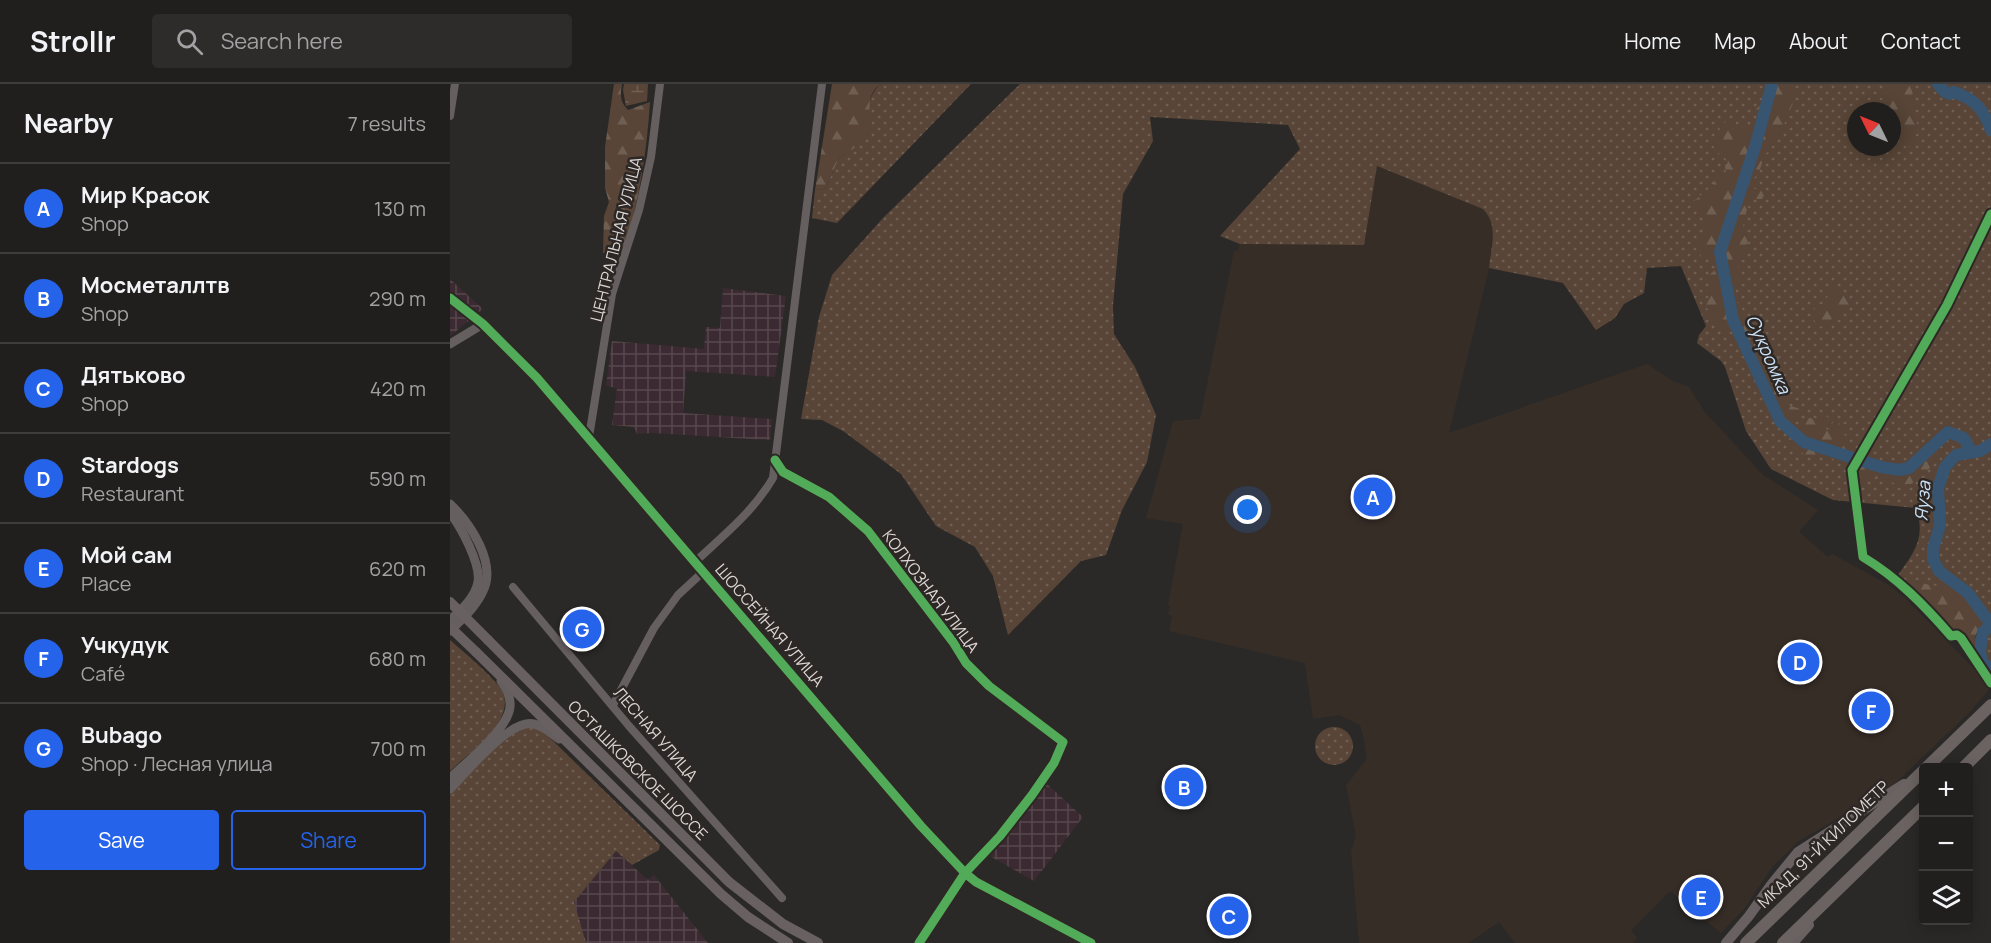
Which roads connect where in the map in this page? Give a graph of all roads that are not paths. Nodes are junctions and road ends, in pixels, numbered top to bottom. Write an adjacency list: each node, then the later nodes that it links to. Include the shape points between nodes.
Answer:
1 (455, 84): 4 (street)
2 (660, 84): 8 (street, ЦЕНТРАЛЬНАЯ УЛИЦА, via 651,157 639,210 612,294)
3 (822, 84): 9 (street)
4 (450, 116)
5 (450, 298): 6 (street, ШОССЕЙНАЯ УЛИЦА)
6 (483, 324): 7 (street); 8 (street, ШОССЕЙНАЯ УЛИЦА)
7 (450, 345)
8 (589, 437): 14 (street, ШОССЕЙНАЯ УЛИЦА)
9 (775, 460): 10 (street, КОЛХОЗНАЯ УЛИЦА); 11 (street)
10 (783, 472): 11 (street); 32 (street, КОЛХОЗНАЯ УЛИЦА, via 829,497 868,531 966,663 989,686 1063,742 1032,795)
11 (773, 478): 14 (street, via 749,512)
12 (450, 504): 19 (street, via 480,547 487,580 480,598)
13 (450, 514): 18 (street, via 476,565 478,582 469,601)
14 (696, 562): 15 (street, ШОССЕЙНАЯ УЛИЦА)
15 (704, 571): 21 (street, via 678,595 654,627); 32 (street, ШОССЕЙНАЯ УЛИЦА)
16 (513, 587): 21 (street, ЛЕСНАЯ УЛИЦА)
17 (450, 602): 36 (main road, ОСТАШКОВСКОЕ ШОССЕ, bridge, via 729,882 783,924)
18 (450, 620)
19 (450, 629): 20 (main road, ОСТАШКОВСКОЕ ШОССЕ, bridge)
20 (476, 652): 24 (main road, ОСТАШКОВСКОЕ ШОССЕ); 29 (street, via 503,684 510,708 495,733)
21 (614, 705): 34 (street, ЛЕСНАЯ УЛИЦА)
22 (1991, 705): 25 (highway, МКАД, 91-Й КИЛОМЕТР)
23 (1991, 740): 26 (highway)
24 (580, 755): 30 (street, via 535,724 518,725); 35 (main road, ОСТАШКОВСКОЕ ШОССЕ, via 722,894)
25 (1930, 763)
26 (1968, 763)
27 (1919, 773): 39 (main road, via 1798,852)
28 (1919, 774): 40 (highway, МКАД, 91-Й КИЛОМЕТР)
29 (450, 778)
30 (450, 789)
31 (1919, 810): 33 (highway)
32 (965, 873): 37 (street); 38 (street, ШОССЕЙНАЯ УЛИЦА)
33 (1850, 877): 41 (highway); 42 (main road)
34 (782, 898)
35 (788, 943)
36 (818, 943)
37 (919, 943)
38 (1090, 943)
39 (1726, 943)
40 (1746, 943)
41 (1783, 943)
42 (1793, 943)

